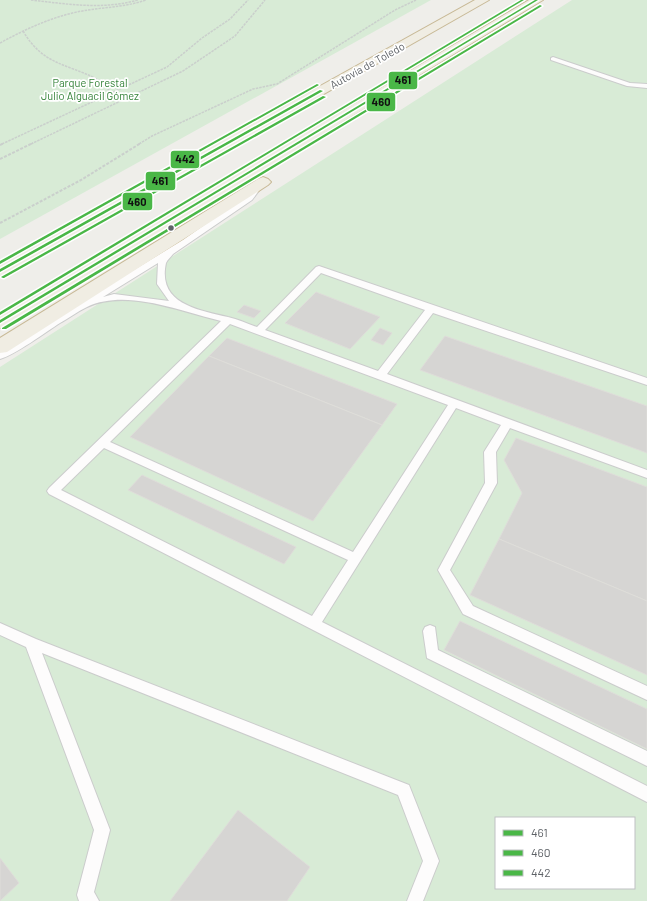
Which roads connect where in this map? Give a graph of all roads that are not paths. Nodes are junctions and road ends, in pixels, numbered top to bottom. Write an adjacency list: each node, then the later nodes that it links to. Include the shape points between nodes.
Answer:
1 (483, 0): 8 (highway, Autovía de Toledo)
2 (536, 0): 5 (highway)
3 (554, 59): 4 (lane, via 629,85)
4 (647, 86)
5 (346, 116): 6 (highway, via 312,152); 13 (highway)
6 (260, 184): 7 (lane, via 249,198); 15 (highway)
7 (173, 249): 9 (lane); 10 (lane, via 162,261 161,284)
8 (0, 271)
9 (82, 305): 10 (lane, via 114,297); 16 (lane)
10 (177, 305): 12 (lane, via 193,312)
11 (430, 309): 14 (lane, via 319,269); 17 (lane); 18 (lane)
12 (228, 320): 14 (lane); 21 (lane)
13 (0, 322)
14 (258, 332): 17 (lane)
15 (0, 347)
16 (0, 356)
17 (380, 376): 19 (lane)
18 (647, 382)
19 (454, 403): 20 (lane); 23 (lane)
20 (508, 422): 22 (lane); 28 (lane, via 490,452 491,483 444,570 468,610)
21 (102, 443): 23 (lane); 24 (lane, via 53,491)
22 (647, 474)
23 (356, 558): 24 (lane)
24 (314, 624): 30 (lane)
25 (0, 629): 27 (lane)
26 (430, 631): 29 (lane, via 432,654)
27 (31, 643): 31 (lane, via 102,830 85,895); 32 (lane, via 404,790 431,860)
28 (647, 693)
29 (647, 759)
30 (647, 794)
31 (91, 901)
32 (415, 901)

